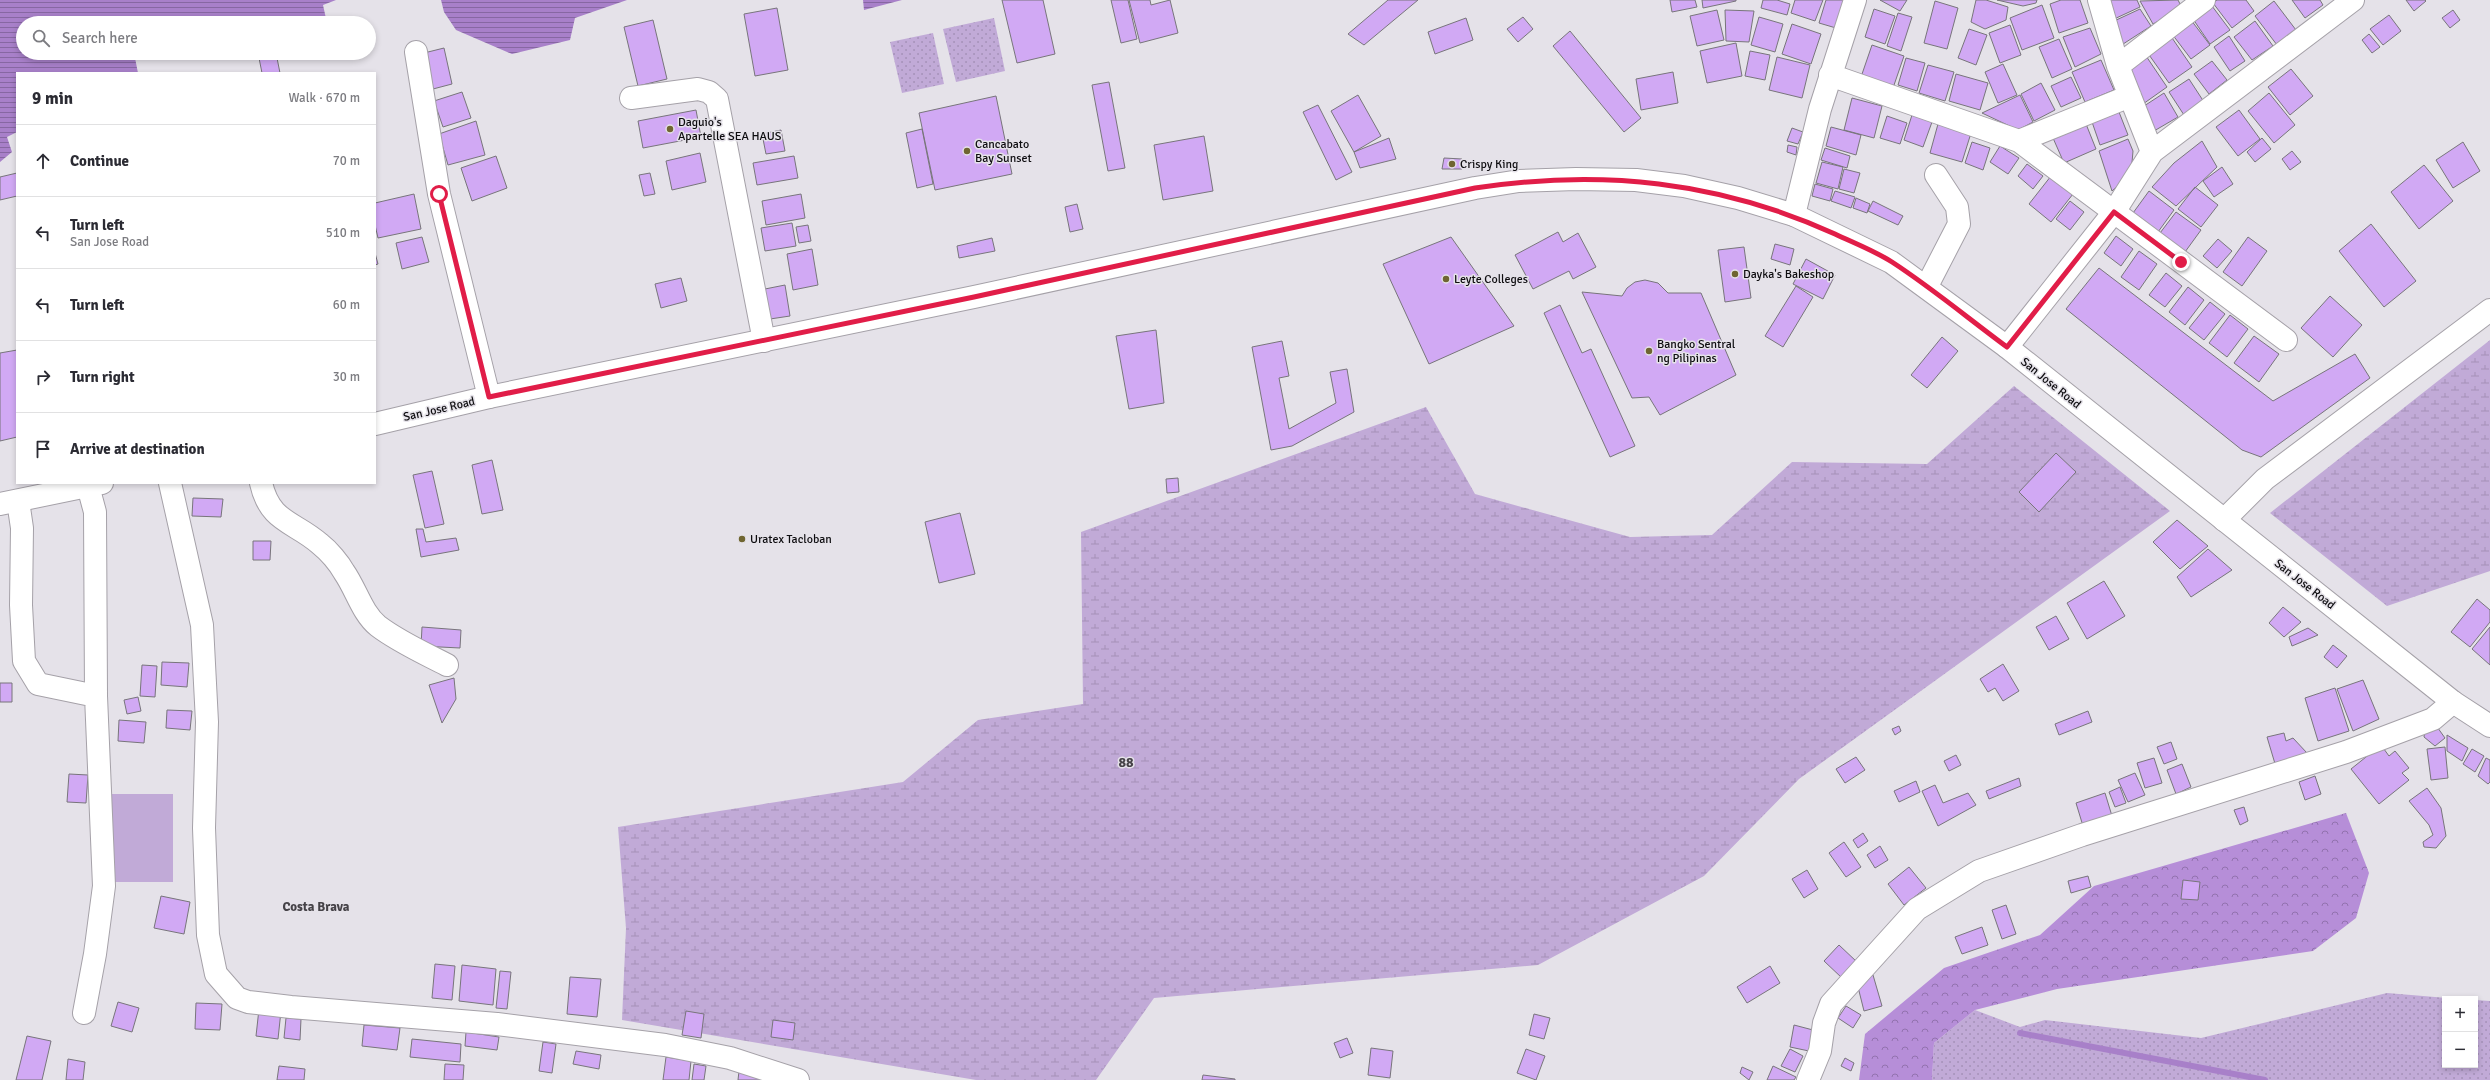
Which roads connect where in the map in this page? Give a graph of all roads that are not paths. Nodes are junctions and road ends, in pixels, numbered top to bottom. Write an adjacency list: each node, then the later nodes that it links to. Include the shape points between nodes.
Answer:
1 (1855, 0): 7 (street)
2 (2099, 0): 6 (street)
3 (2204, 0): 6 (street)
4 (2353, 0): 11 (street)
5 (416, 52): 20 (street, via 441,202)
6 (2118, 66): 8 (street)
7 (1830, 75): 10 (street); 14 (street)
8 (2130, 96): 10 (street); 11 (street)
9 (630, 98): 18 (street, via 698,89 709,92 717,99)
10 (2019, 141): 13 (street)
11 (2152, 152): 13 (street)
12 (1936, 175): 15 (street, via 1957,207 1959,224)
13 (2114, 212): 17 (street); 19 (street)
14 (1794, 216): 15 (street, San Jose Road, via 1891,262); 18 (street, San Jose Road, via 1738,198 1684,186 1636,180 1519,181 1475,188)
15 (1927, 286): 19 (street, San Jose Road)
16 (2490, 310): 26 (street, via 2265,479)
17 (2286, 340)
18 (764, 341): 20 (street, San Jose Road)
19 (2007, 347): 26 (street, San Jose Road)
20 (489, 397): 21 (street, San Jose Road)
21 (376, 424)
22 (170, 484): 32 (street, via 202,626 207,722 204,828 208,935 216,974 237,998 248,1002 291,1007 497,1024 666,1045 730,1058)
23 (261, 484): 27 (street, via 271,508 282,521 320,544 344,571 364,609 377,625)
24 (95, 485): 25 (street); 28 (street)
25 (9, 503): 28 (street, via 22,528 20,605 24,662 38,684)
26 (2224, 520): 29 (street, San Jose Road)
27 (448, 665)
28 (96, 696): 31 (street, via 104,886 96,954)
29 (2453, 702): 30 (street, San Jose Road); 33 (street, via 2433,719 2346,752 2082,835 1979,871 1942,892 1917,909 1831,1004 1824,1023 1820,1051)
30 (2490, 726)
31 (84, 1013)
32 (798, 1080)
33 (1808, 1080)

